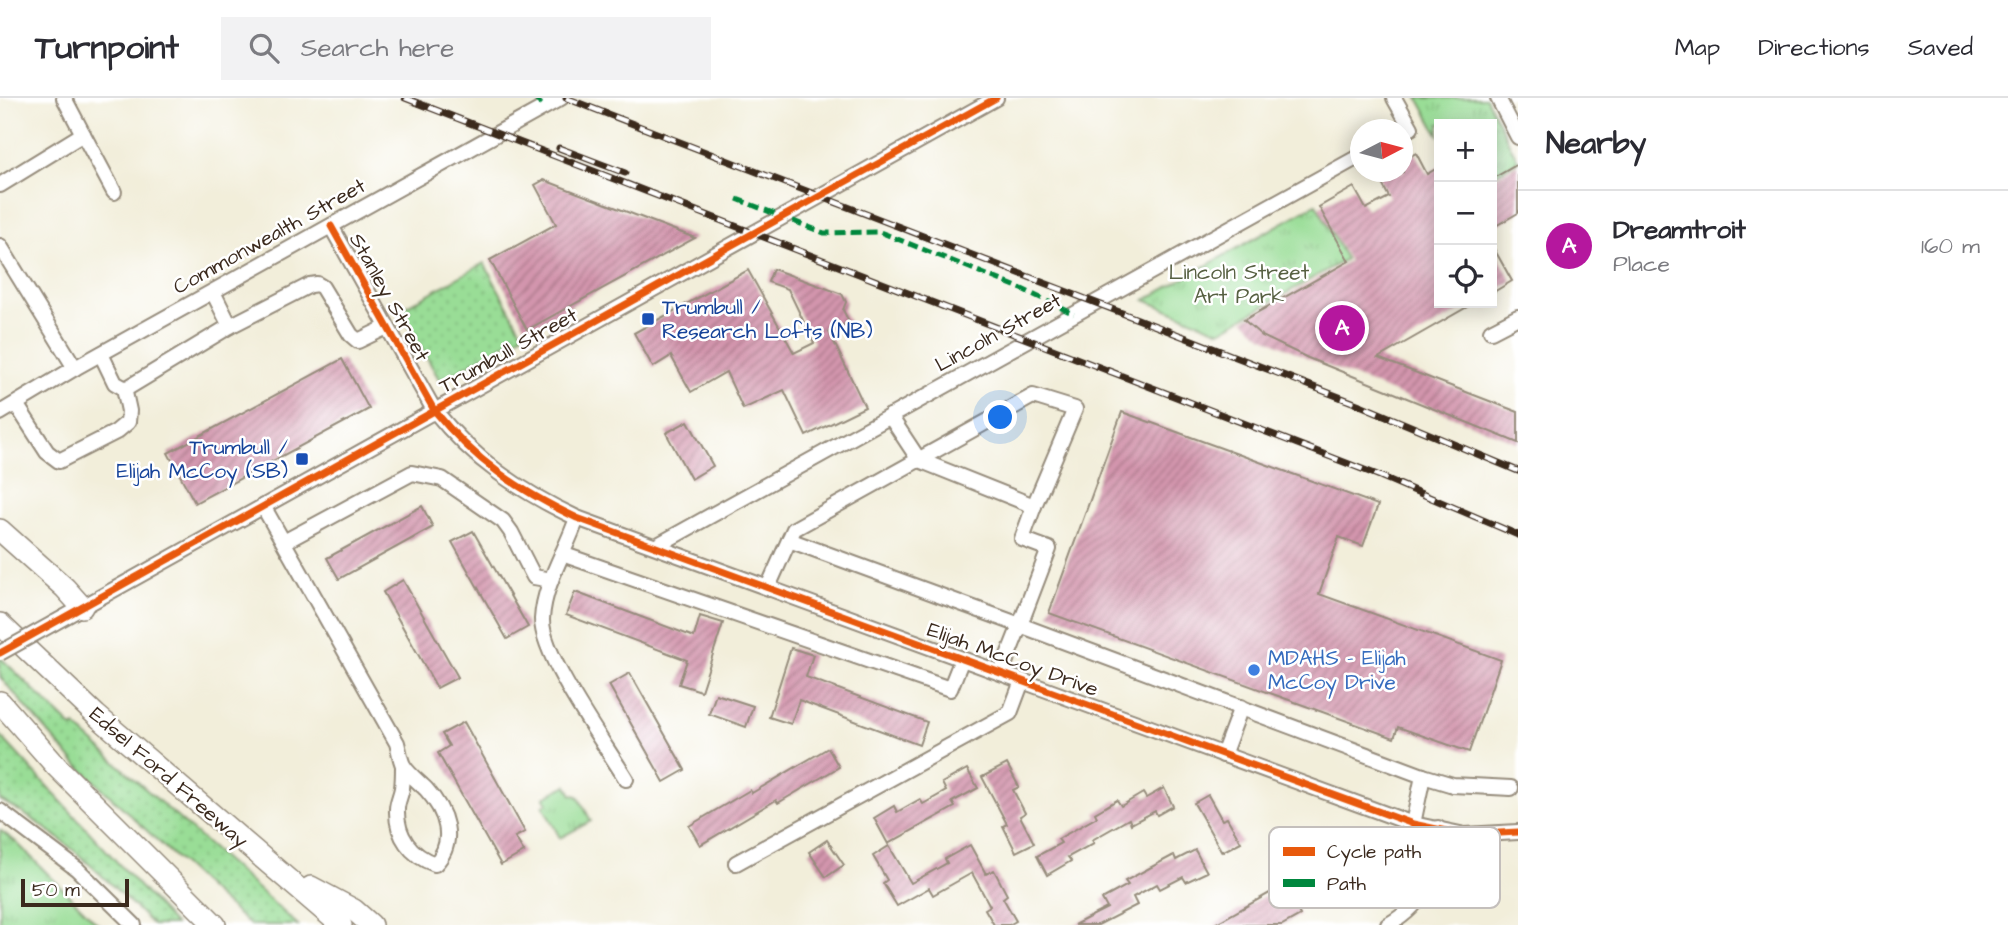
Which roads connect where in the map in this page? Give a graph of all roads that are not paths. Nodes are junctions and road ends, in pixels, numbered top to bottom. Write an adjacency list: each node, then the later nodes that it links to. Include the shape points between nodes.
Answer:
1 (64, 98): 7 (street)
2 (561, 98): 12 (street, Commonwealth Street)
3 (996, 98): 23 (street, Trumbull Street)
4 (1394, 98): 6 (street)
5 (1498, 98): 8 (street)
6 (1402, 119)
7 (83, 134): 10 (street); 11 (street)
8 (1518, 137)
9 (1350, 162): 25 (street, Lincoln Street)
10 (0, 185)
11 (114, 192)
12 (331, 226): 14 (street, Commonwealth Street); 17 (street, Stanley Street)
13 (0, 246): 20 (street)
14 (213, 292): 16 (street); 19 (street, Commonwealth Street)
15 (1518, 317): 18 (street)
16 (230, 326): 17 (street, via 317,284 358,341); 21 (street)
17 (387, 327): 23 (street, Stanley Street)
18 (1491, 331)
19 (101, 354): 20 (street, Commonwealth Street); 21 (street, via 115,383)
20 (75, 368): 22 (street, Commonwealth Street)
21 (124, 388): 22 (street, via 128,422 59,461 47,452)
22 (16, 404): 24 (street, Commonwealth Street)
23 (435, 411): 27 (street, Trumbull Street); 29 (street, Stanley Street, via 461,442 499,475)
24 (0, 414)
25 (890, 416): 26 (street); 33 (street, Lincoln Street)
26 (919, 460): 28 (street); 28 (street, via 1034,396 1075,409); 31 (street, via 794,529)
27 (263, 506): 32 (street); 37 (street, Trumbull Street)
28 (1034, 506): 39 (street, via 1022,539 1049,549)
29 (576, 518): 33 (street, Elijah McCoy Drive); 34 (street)
30 (0, 530): 37 (highway)
31 (789, 540): 36 (street); 39 (street)
32 (284, 542): 35 (street, via 412,473 428,475 442,479 503,521 534,577); 47 (street, via 397,743)
33 (656, 546): 36 (street, Elijah McCoy Drive)
34 (562, 554): 35 (street); 41 (street, via 950,689)
35 (551, 580): 49 (street, via 542,618 543,636)
36 (768, 587): 41 (street, Elijah McCoy Drive)
37 (82, 607): 40 (street, Trumbull Street, bridge)
38 (0, 624): 56 (highway, Edsel Ford Freeway)
39 (1020, 625): 42 (street); 45 (street)
40 (0, 653)
41 (962, 659): 42 (street, Elijah McCoy Drive)
42 (1001, 673): 43 (street, Elijah McCoy Drive)
43 (1022, 681): 46 (street, Elijah McCoy Drive); 57 (street, via 1010,713)
44 (0, 702): 59 (highway, via 57,767)
45 (1241, 707): 46 (street); 48 (street)
46 (1223, 755): 52 (street, Elijah McCoy Drive)
47 (403, 765): 47 (street, via 429,793 446,823 448,843 435,864 411,851 399,825)
48 (1423, 776): 50 (street, via 1453,785); 52 (street)
49 (626, 779)
50 (1511, 788)
51 (0, 811): 61 (street, via 77,869)
52 (1413, 824): 53 (street, Elijah McCoy Drive)
53 (1432, 827)
54 (1518, 832): 55 (street, Elijah McCoy Drive)
55 (1500, 833)
56 (240, 840): 58 (highway, Edsel Ford Freeway); 64 (highway)
57 (736, 863)
58 (274, 867): 65 (highway, Edsel Ford Freeway); 66 (highway, via 354,910)
59 (183, 894): 62 (highway); 63 (highway)
60 (1410, 908): 67 (street)
61 (134, 925)
62 (199, 925)
63 (215, 925)
64 (322, 925)
65 (341, 925)
66 (371, 925)
67 (1388, 925)

